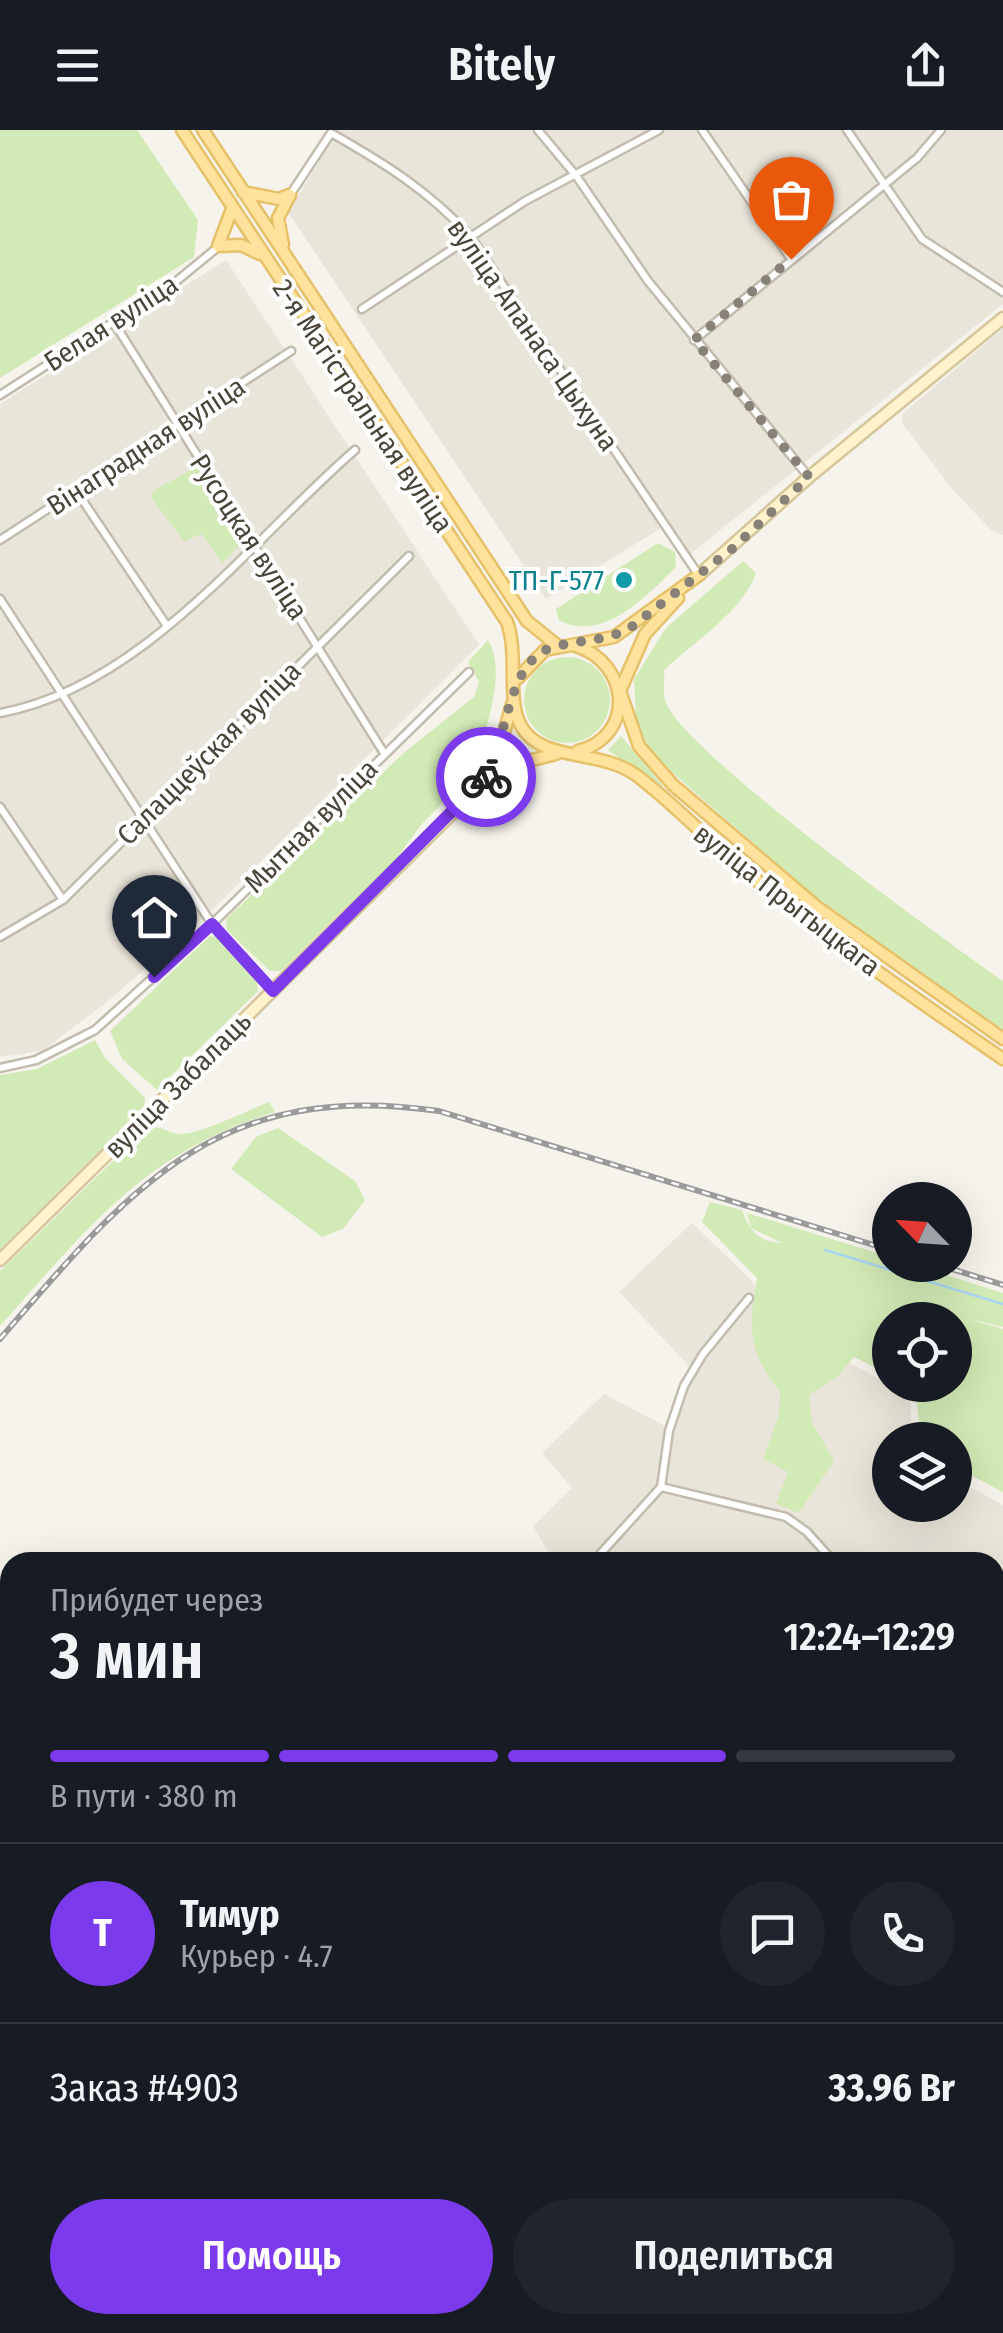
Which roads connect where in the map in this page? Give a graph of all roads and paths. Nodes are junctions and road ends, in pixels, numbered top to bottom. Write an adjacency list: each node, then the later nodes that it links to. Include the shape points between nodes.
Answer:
1 (182, 130): 13 (main road, 2-я Магістральная вуліца)
2 (203, 130): 11 (main road, 2-я Магістральная вуліца)
3 (538, 130): 9 (street)
4 (658, 130): 9 (street)
5 (702, 130): 18 (street)
6 (847, 130): 10 (street)
7 (941, 130): 10 (street)
8 (332, 132): 12 (street); 14 (street, вуліца Апанаса Цыхуна, via 402,174)
9 (577, 177): 14 (street); 23 (street)
10 (884, 184): 18 (street); 19 (street, via 922,239)
11 (242, 192): 12 (main road); 17 (main road, 2-я Магістральная вуліца)
12 (290, 195): 17 (main road, via 278,218)
13 (232, 208): 15 (main road); 16 (main road, 2-я Магістральная вуліца)
14 (470, 236): 20 (street); 33 (street, вуліца Апанаса Цыхуна)
15 (218, 246): 16 (main road, via 241,245); 22 (street, Белая вуліца)
16 (263, 256): 40 (main road, 2-я Магістральная вуліца, via 506,622)
17 (286, 256): 37 (main road, 2-я Магістральная вуліца, via 527,621)
18 (791, 259): 23 (street)
19 (1003, 292)
20 (362, 309)
21 (1003, 318): 28 (street)
22 (113, 322): 25 (street, Белая вуліца); 26 (street, Русоцкая вуліца)
23 (694, 340): 28 (street)
24 (292, 352): 26 (street, Вінаградная вуліца)
25 (0, 395)
26 (178, 426): 29 (street, Вінаградная вуліца); 31 (street, Русоцкая вуліца)
27 (355, 450): 31 (street)
28 (809, 477): 33 (street)
29 (77, 492): 30 (street, Вінаградная вуліца); 35 (street)
30 (0, 540)
31 (253, 544): 35 (street); 36 (street, Русоцкая вуліца)
32 (408, 556): 36 (street, Салаццеўская вуліца)
33 (699, 575): 37 (main road, via 614,637); 39 (main road, via 645,634)
34 (0, 599): 41 (street)
35 (167, 626): 41 (street)
36 (319, 644): 43 (street, Русоцкая вуліца); 47 (street, Салаццеўская вуліца)
37 (558, 646): 39 (main road, via 591,651 615,674); 40 (main road, via 534,657)
38 (469, 672): 43 (street, Мытная вуліца)
39 (620, 690): 44 (main road, via 608,734); 52 (main road, вуліца Прытыцкага, via 639,746 673,785 817,907)
40 (514, 692): 44 (main road, via 515,712 534,741); 45 (main road, via 497,758)
41 (63, 696): 42 (street); 47 (street)
42 (0, 714)
43 (384, 753): 49 (street, Мытная вуліца)
44 (568, 753): 45 (main road, via 535,757); 53 (main road, вуліца Прытыцкага, via 603,757 638,777 811,924)
45 (483, 782): 51 (street, вуліца Забалаць)
46 (0, 807): 48 (street)
47 (143, 818): 48 (street, Салаццеўская вуліца); 49 (street)
48 (63, 900): 50 (street, Салаццеўская вуліца)
49 (212, 924): 51 (street); 54 (street, Мытная вуліца, via 95,1030 36,1060)
50 (0, 937)
51 (273, 991): 55 (street, вуліца Забалаць)
52 (1003, 1040)
53 (1003, 1059)
54 (0, 1068)
55 (0, 1260)
56 (749, 1298): 57 (street, via 684,1386)
57 (661, 1487): 58 (street); 59 (street, via 786,1517)
58 (602, 1552)
59 (825, 1552)

